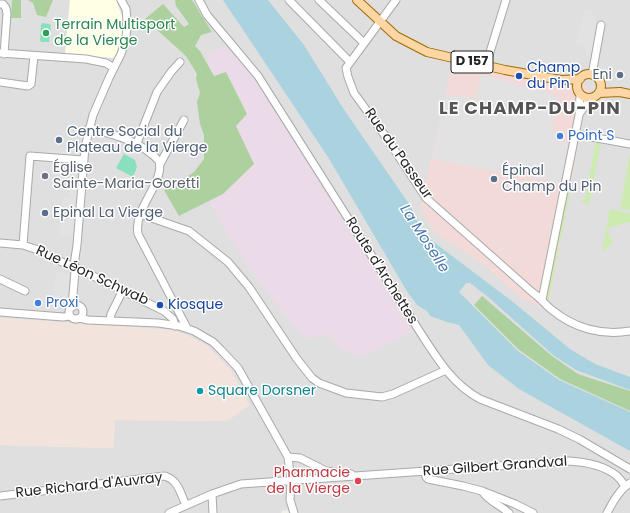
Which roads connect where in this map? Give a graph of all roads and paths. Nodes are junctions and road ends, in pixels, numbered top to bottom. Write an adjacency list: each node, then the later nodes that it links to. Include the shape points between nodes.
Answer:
1 (121, 0): 17 (street, via 126,9 128,30 125,45)
2 (198, 0): 49 (street, Route d'Archettes, via 207,15 258,76)
3 (289, 0): 15 (street)
4 (319, 0): 11 (street)
5 (357, 0): 9 (main road, D 157)
6 (506, 0): 16 (street)
7 (394, 1): 9 (street)
8 (0, 4): 12 (street, via 6,8 7,14)
9 (380, 22): 11 (street); 16 (main road, D 157, via 396,36 427,52)
10 (600, 25): 18 (street)
11 (364, 44): 15 (street)
12 (2, 54): 13 (street)
13 (34, 56): 17 (street, via 86,59 106,63); 21 (street, via 32,81 28,86)
14 (180, 62): 31 (street, via 157,92)
15 (350, 62): 42 (street, Rue du Passeur, via 346,68 354,93 426,198)
16 (486, 65): 20 (main road, D 157)
17 (114, 68): 29 (street)
18 (592, 75): 19 (main road, via 587,74); 22 (main road)
19 (580, 79): 20 (main road, D 157); 23 (main road, via 577,84)
20 (561, 80): 23 (main road, D 157)
21 (0, 82)
22 (600, 82): 24 (main road); 26 (main road, via 601,88)
23 (579, 92): 26 (main road, via 589,98); 27 (street)
24 (620, 92): 25 (main road); 26 (main road)
25 (630, 94)
26 (597, 95): 27 (street, via 587,103)
27 (579, 115): 30 (street)
28 (184, 120): 34 (street)
29 (89, 128): 31 (street); 33 (street)
30 (575, 134): 32 (street); 42 (street)
31 (137, 143): 34 (street)
32 (630, 144)
33 (83, 160): 37 (street, via 30,156); 38 (street)
34 (160, 164): 35 (street, via 160,171)
35 (140, 214): 47 (street, via 138,234); 49 (street, via 189,231 228,262 249,287 297,359 319,383 346,393 382,397)
36 (0, 243): 37 (street, Rue Léon Schwab)
37 (23, 244): 38 (street, Rue Léon Schwab)
38 (75, 268): 40 (street, Rue Léon Schwab); 43 (street)
39 (0, 278): 41 (street)
40 (123, 290): 45 (street); 46 (street, Rue Léon Schwab, via 164,311 173,319)
41 (25, 291)
42 (542, 300): 48 (street, via 555,313 581,328)
43 (75, 311): 44 (street, via 54,316); 45 (street, via 96,319)
44 (0, 312)
45 (110, 320): 46 (street)
46 (175, 326): 47 (street)
47 (187, 328): 50 (street, via 213,342 238,368)
48 (630, 331)
49 (446, 370): 51 (street, Route d'Archettes, via 469,393 579,439)
50 (288, 457): 53 (street, Rue Gilbert Grandval, via 300,458 326,472); 54 (street)
51 (629, 470)
52 (425, 471): 53 (street, Rue Gilbert Grandval); 55 (street, Rue Gilbert Grandval, via 569,461 608,471); 56 (street, via 428,479)
53 (357, 475): 54 (street, Rue Gilbert Grandval)
54 (291, 481): 57 (street, Rue Gilbert Grandval, via 241,484); 62 (street, via 290,500)
55 (628, 485): 65 (street)
56 (482, 491): 63 (street, via 487,498); 64 (street)
57 (212, 494): 59 (street, Rue Gilbert Grandval); 61 (street)
58 (0, 496): 59 (street, Rue Richard d'Auvray, via 165,476 176,483)
59 (186, 505): 60 (street, Rue Gilbert Grandval)
60 (169, 513)
61 (213, 513)
62 (294, 513)
63 (508, 513)
64 (533, 513)
65 (607, 513)

